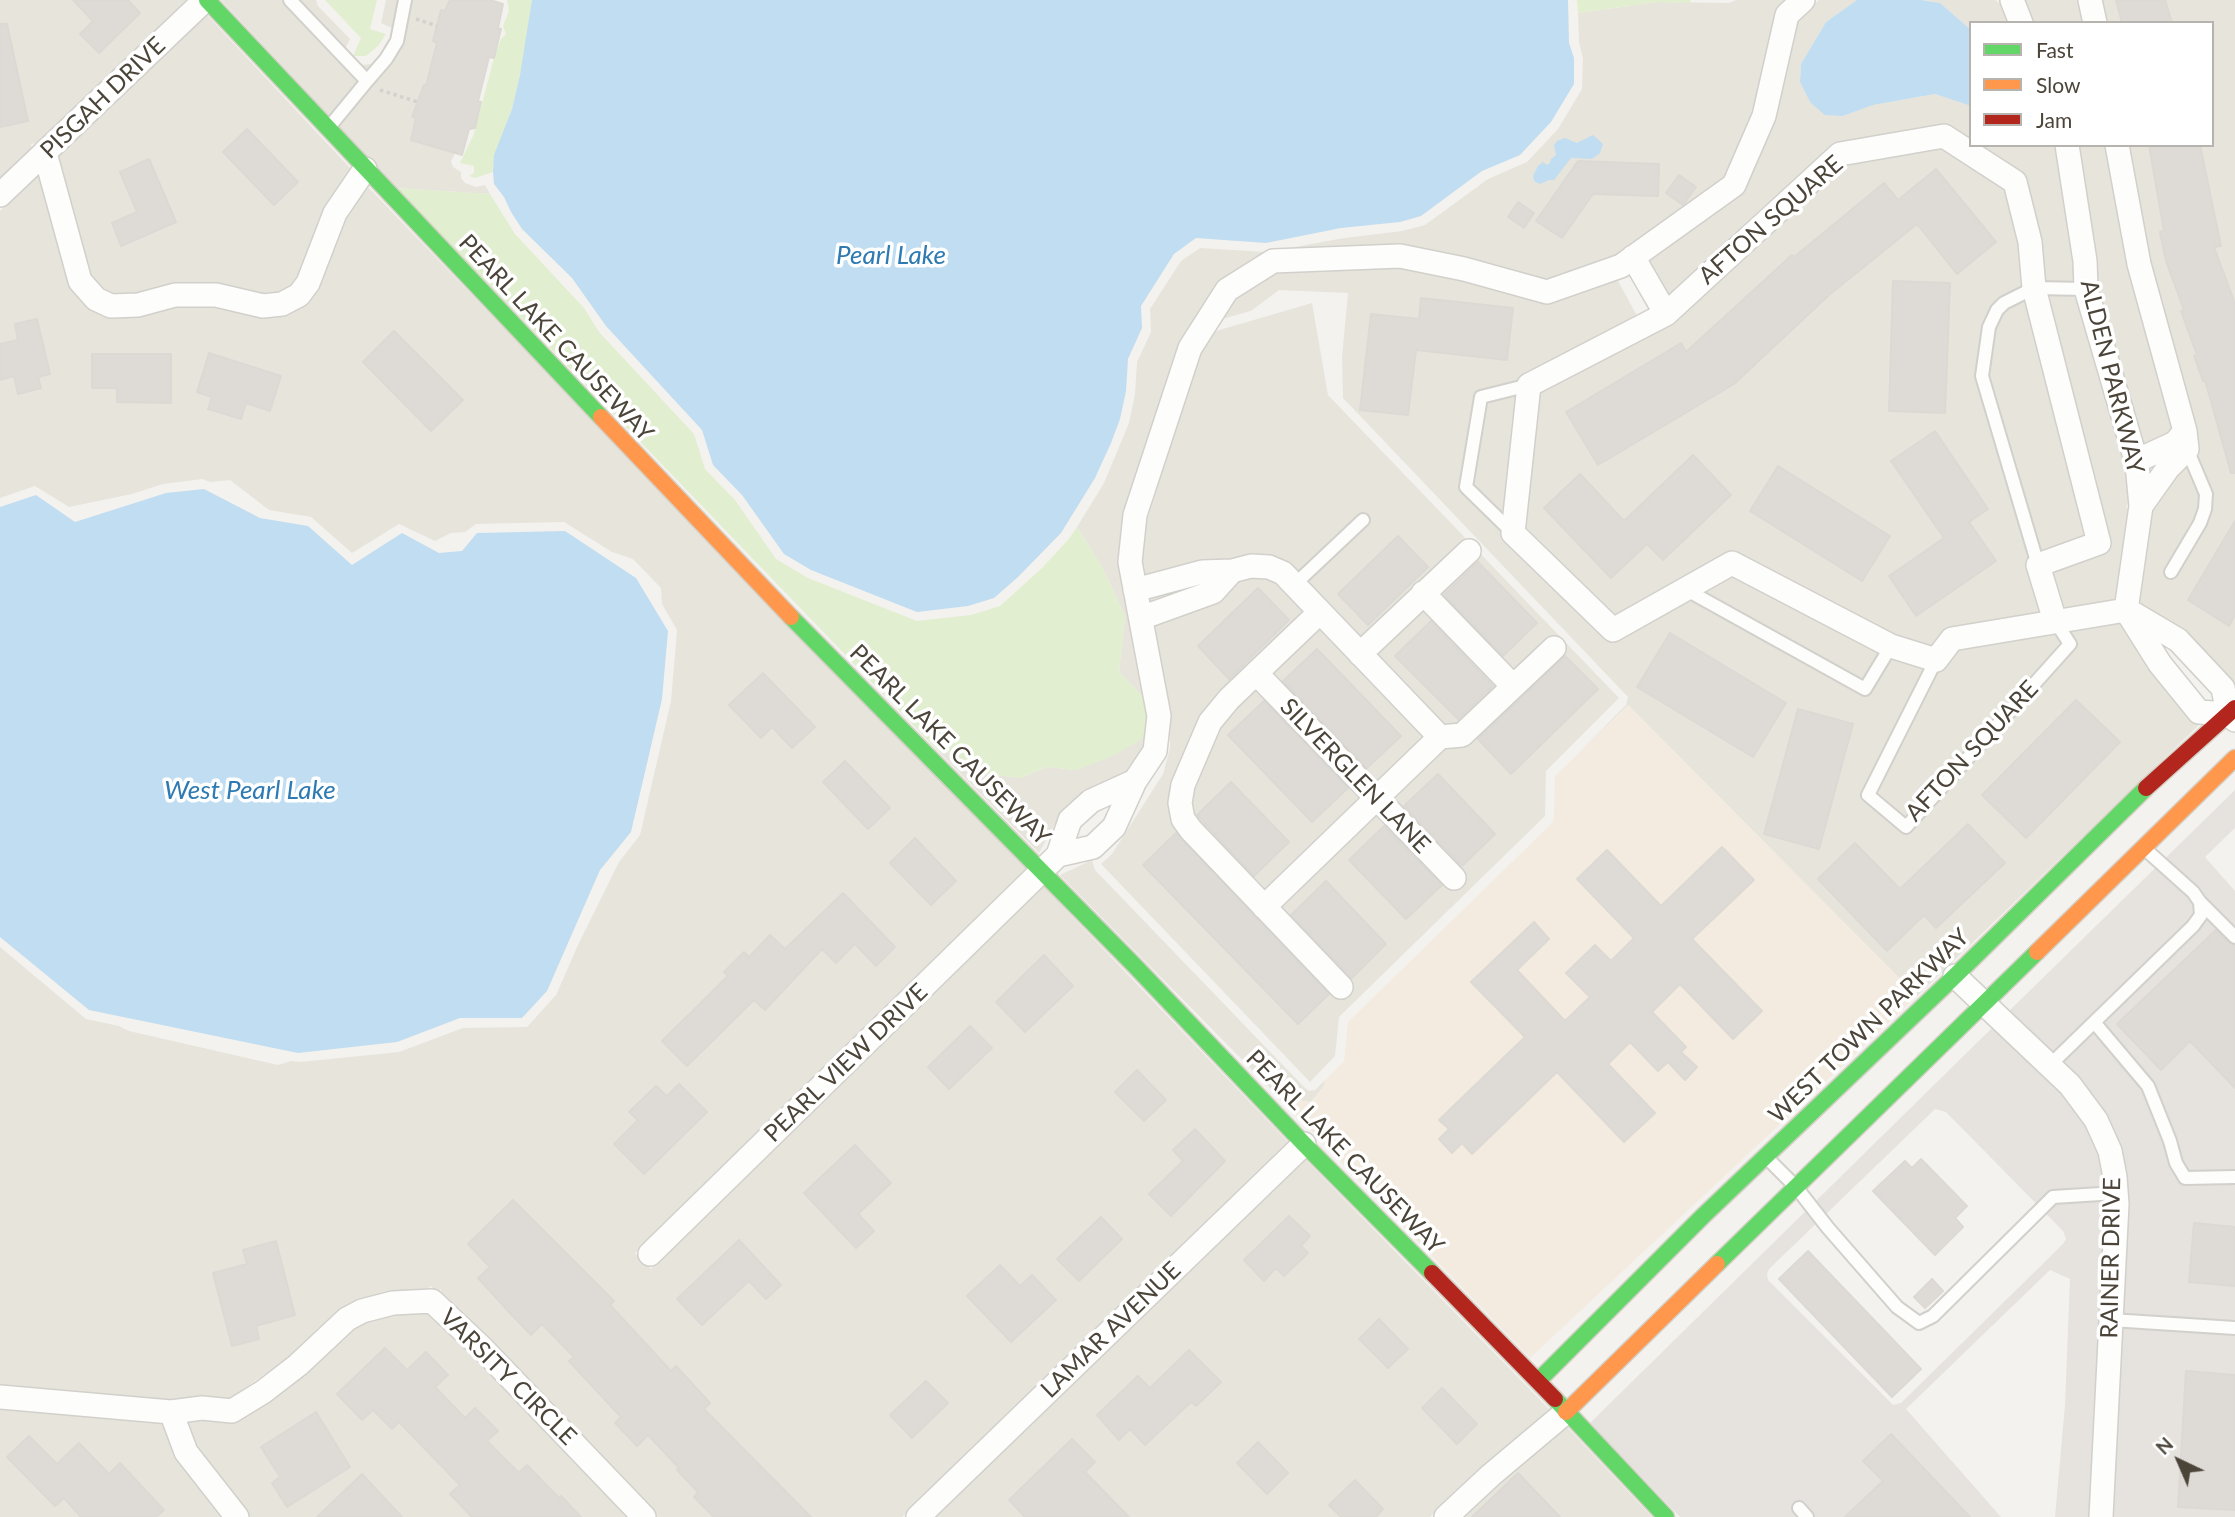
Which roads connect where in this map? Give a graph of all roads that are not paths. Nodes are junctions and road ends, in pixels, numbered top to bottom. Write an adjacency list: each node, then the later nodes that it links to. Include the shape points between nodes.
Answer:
1 (206, 0): 10 (street, PEARL LAKE CAUSEWAY); 13 (street, PISGAH DRIVE)
2 (290, 0): 9 (lane)
3 (405, 0): 9 (lane, via 397,41)
4 (1802, 0): 16 (street, via 1787,15 1764,116 1734,185)
5 (2011, 0): 7 (street)
6 (2090, 0): 8 (street)
7 (2020, 21)
8 (2095, 21)
9 (365, 83): 10 (lane)
10 (328, 129): 14 (street, PEARL LAKE CAUSEWAY)
11 (2067, 147): 18 (street, ALDEN PARKWAY)
12 (2117, 147): 21 (street, via 2139,264)
13 (45, 153): 14 (street, via 80,281 96,299 111,306 138,305 175,295 216,295 263,306 282,304 299,295 335,213); 15 (street, PISGAH DRIVE)
14 (365, 169): 50 (street, PEARL LAKE CAUSEWAY, via 724,548)
15 (0, 195)
16 (1627, 261): 19 (street); 32 (street, via 1547,292 1400,256 1273,261 1227,290 1190,348 1135,515 1130,562)
17 (2034, 288): 18 (lane); 19 (street, AFTON SQUARE, via 2015,182 1944,136 1840,154); 27 (lane, AFTON SQUARE, via 1997,310 1989,327 1982,376); 27 (street, AFTON SQUARE, via 2098,543)
18 (2086, 289): 22 (street, ALDEN PARKWAY)
19 (1659, 318): 20 (street, AFTON SQUARE)
20 (1529, 385): 25 (street); 25 (lane, AFTON SQUARE, via 1481,397 1466,487)
21 (2186, 440): 22 (street); 23 (street); 29 (lane, via 2206,494 2205,509)
22 (2136, 461): 23 (street, ALDEN PARKWAY)
23 (2141, 506): 34 (street, ALDEN PARKWAY)
24 (1363, 520): 30 (lane)
25 (1513, 533): 31 (street, AFTON SQUARE, via 1613,630)
26 (1469, 551): 33 (street)
27 (2038, 565): 37 (street, AFTON SQUARE)
28 (1232, 571): 30 (street, via 1269,567); 32 (street, via 1202,572); 36 (street, via 1213,592)
29 (2171, 572)
30 (1294, 585): 35 (street)
31 (1685, 589): 38 (street, AFTON SQUARE, via 1732,563); 38 (lane, via 1866,689)
32 (1135, 590): 36 (street)
33 (1423, 593): 40 (street); 43 (street)
34 (2126, 610): 37 (street, AFTON SQUARE); 44 (street, via 2178,640 2223,688); 44 (street, via 2160,664 2199,712)
35 (1320, 612): 40 (street); 42 (street)
36 (1141, 618): 47 (street, via 1159,716 1155,751)
37 (2055, 621): 41 (street, AFTON SQUARE, via 1952,639); 41 (lane, AFTON SQUARE, via 2070,645 1906,827 1868,795)
38 (1891, 646): 41 (street, AFTON SQUARE)
39 (1554, 648): 43 (street)
40 (1360, 654): 45 (street)
41 (1936, 660)
42 (1256, 673): 48 (street, SILVERGLEN LANE); 53 (street, via 1210,722 1182,785 1180,803 1191,830)
43 (1513, 686): 45 (street, via 1462,735)
44 (2233, 714): 55 (street, WEST TOWN PARKWAY, via 2147,787)
45 (1440, 737): 48 (street)
46 (2235, 758): 49 (street)
47 (1135, 781): 50 (street, via 1091,801 1070,820); 50 (street, via 1114,827 1093,848)
48 (1377, 798): 51 (street, SILVERGLEN LANE); 53 (street)
49 (2143, 847): 52 (lane); 57 (street)
50 (1050, 863): 60 (street, PEARL LAKE CAUSEWAY); 65 (street, PEARL VIEW DRIVE)
51 (1454, 878)
52 (2200, 902): 54 (lane); 58 (lane, via 2201,915 2193,926)
53 (1264, 907): 56 (street)
54 (2235, 937)
55 (1955, 976): 57 (street, RAINER DRIVE); 61 (street, WEST TOWN PARKWAY)
56 (1341, 987)
57 (1986, 1004): 59 (street, RAINER DRIVE); 63 (street)
58 (2094, 1022): 59 (lane); 62 (lane, via 2148,1086 2185,1178)
59 (2049, 1066): 64 (street, RAINER DRIVE, via 2096,1120 2110,1152)
60 (1304, 1144): 68 (street, PEARL LAKE CAUSEWAY); 74 (street, LAMAR AVENUE)
61 (1766, 1157): 63 (lane); 68 (street, WEST TOWN PARKWAY)
62 (2235, 1177)
63 (1796, 1187): 64 (lane, via 1897,1307 1919,1323 1933,1316 2053,1197); 71 (street)
64 (2116, 1193): 66 (street, RAINER DRIVE)
65 (650, 1254)
66 (2111, 1320): 67 (lane); 77 (street, RAINER DRIVE)
67 (2235, 1328)
68 (1538, 1381): 71 (street, PEARL LAKE CAUSEWAY)
69 (0, 1397): 70 (street, VARSITY CIRCLE)
70 (171, 1412): 72 (street, via 186,1452); 73 (street, VARSITY CIRCLE, via 232,1411 263,1392 347,1319 393,1303 432,1301)
71 (1566, 1412): 75 (street); 76 (street, PEARL LAKE CAUSEWAY)
72 (237, 1517)
73 (644, 1517)
74 (918, 1517)
75 (1446, 1517)
76 (1667, 1517)
77 (2101, 1517)

